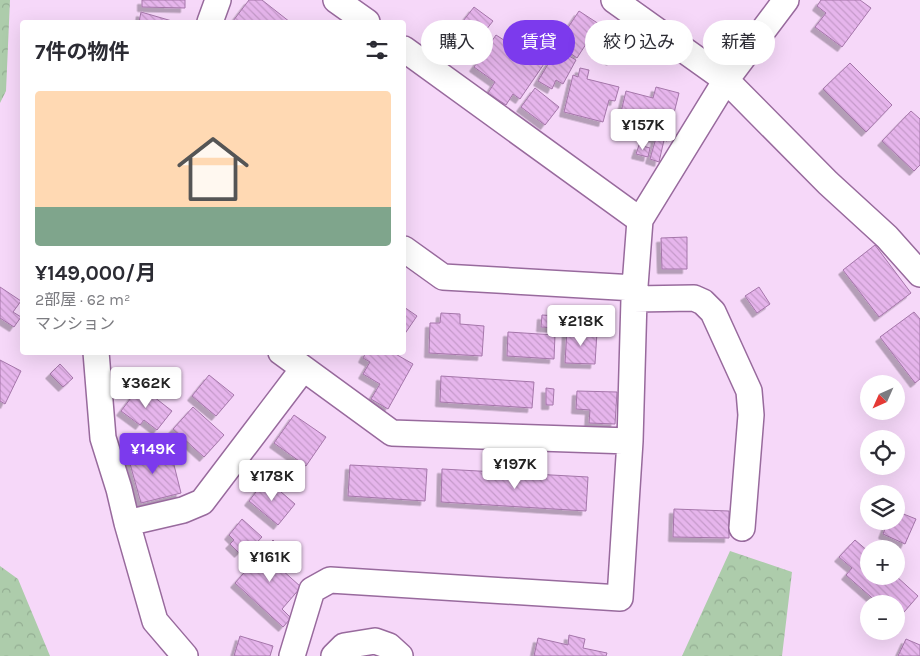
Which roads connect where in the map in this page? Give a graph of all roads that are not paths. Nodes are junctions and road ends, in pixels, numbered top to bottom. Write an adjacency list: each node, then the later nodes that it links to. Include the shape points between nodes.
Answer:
1 (218, 0): 5 (street)
2 (336, 0): 6 (street)
3 (614, 0): 8 (street)
4 (786, 0): 8 (street)
5 (211, 20)
6 (364, 20)
7 (406, 50): 9 (street)
8 (726, 80): 9 (street); 11 (street, via 828,183 887,237)
9 (640, 220): 12 (street)
10 (406, 250): 12 (street, via 443,277)
11 (920, 274)
12 (635, 293): 16 (street); 18 (street, via 694,298 703,302 713,312 749,391 751,415)
13 (96, 355): 17 (street, via 103,438)
14 (285, 355): 15 (street)
15 (303, 369): 16 (street, via 392,433); 17 (street, via 202,502)
16 (630, 441): 20 (street, via 620,598 330,580 312,590)
17 (128, 524): 19 (street, via 155,621)
18 (742, 528)
19 (185, 656)
20 (292, 656)
21 (334, 656): 22 (street, via 344,646 375,641 389,646)
22 (400, 656)

